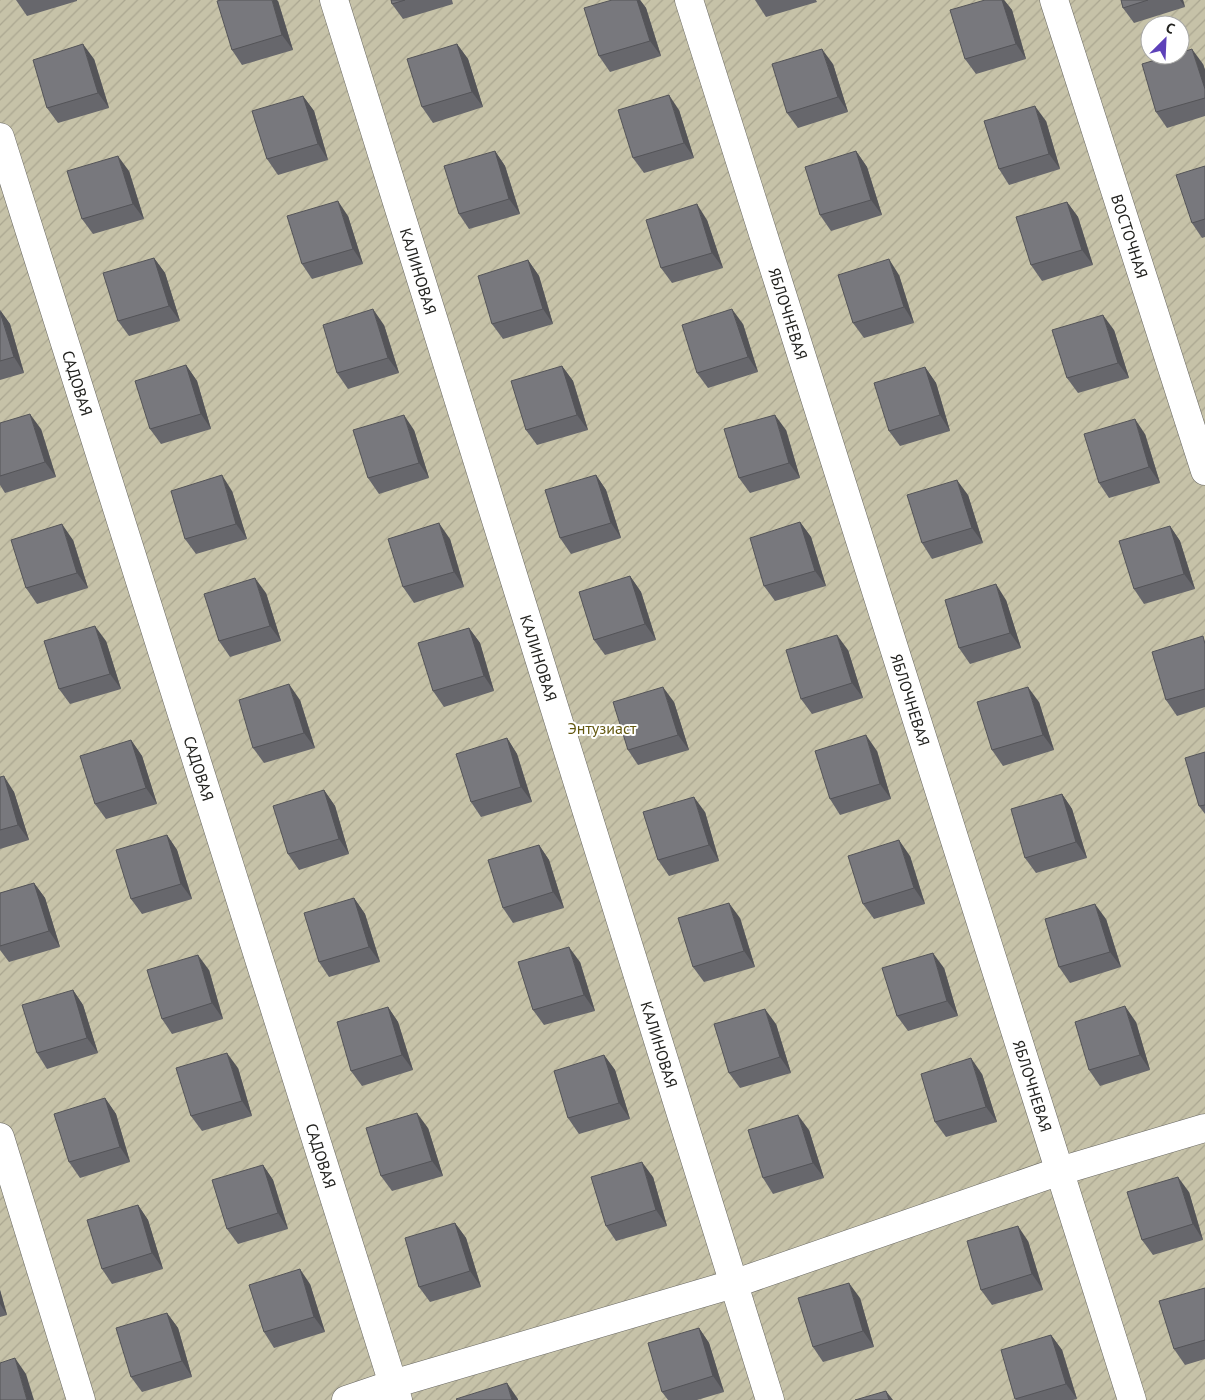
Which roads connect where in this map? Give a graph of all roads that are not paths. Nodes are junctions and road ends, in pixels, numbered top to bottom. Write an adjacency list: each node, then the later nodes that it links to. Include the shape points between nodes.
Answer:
1 (334, 0): 9 (street, КАЛИНОВАЯ)
2 (689, 0): 8 (street, ЯБЛОЧНЕВАЯ)
3 (1054, 0): 5 (street, ВОСТОЧНАЯ)
4 (0, 137): 10 (street, САДОВАЯ)
5 (1205, 471)
6 (1205, 1128): 8 (street)
7 (0, 1137): 11 (street)
8 (1060, 1171): 9 (street); 14 (street, ЯБЛОЧНЕВАЯ)
9 (733, 1284): 10 (street); 13 (street, КАЛИНОВАЯ)
10 (396, 1392): 12 (street)
11 (81, 1400)
12 (346, 1400)
13 (770, 1400)
14 (1132, 1400)

